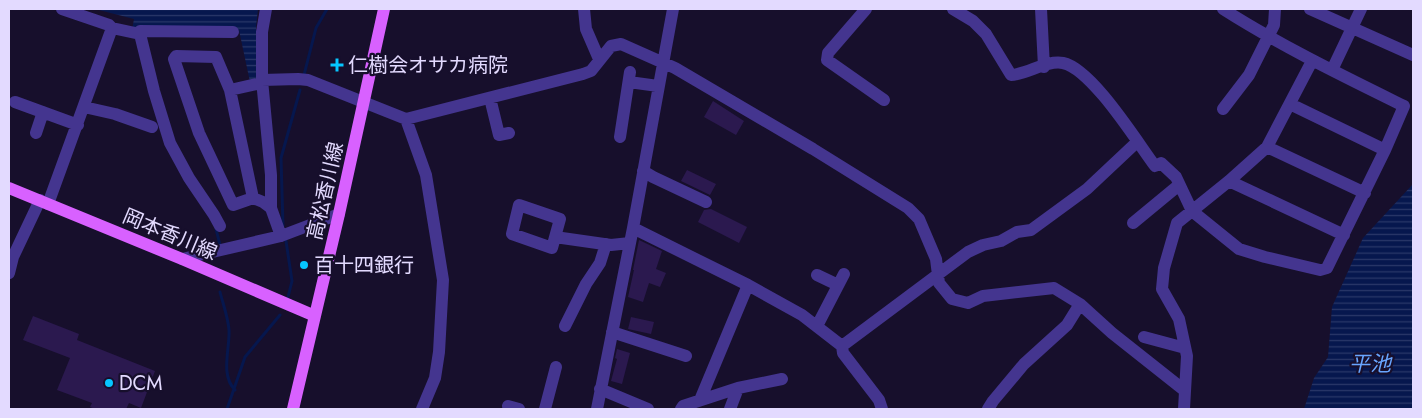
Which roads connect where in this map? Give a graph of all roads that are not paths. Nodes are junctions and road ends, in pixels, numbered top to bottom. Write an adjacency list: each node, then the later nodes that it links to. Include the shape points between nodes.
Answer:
1 (62, 9): 13 (street)
2 (266, 9): 24 (street, via 262,32)
3 (384, 9): 29 (main road, 高松香川線)
4 (584, 9): 19 (street, via 586,30)
5 (673, 9): 21 (street)
6 (866, 9): 28 (street, via 828,53 826,60)
7 (953, 9): 22 (street, via 973,21 986,34 1011,75)
8 (1041, 9): 22 (street)
9 (1223, 9): 17 (street)
10 (1275, 9): 17 (street, via 1274,25)
11 (1310, 9): 14 (street)
12 (1361, 9): 14 (street)
13 (112, 28): 16 (street); 32 (street)
14 (1352, 28): 18 (street); 23 (street)
15 (233, 32): 16 (street)
16 (140, 34): 56 (street, via 170,143)
17 (1267, 37): 20 (street); 33 (street, via 1249,75)
18 (1413, 55)
19 (599, 59): 21 (street, via 611,46 621,44); 27 (street, via 591,71 583,74)
20 (1312, 61): 23 (street); 31 (street)
21 (662, 63): 25 (street); 66 (street, via 813,149 908,208 919,219 936,259)
22 (1044, 67): 41 (street, via 1064,63 1076,69 1096,86)
23 (1332, 70): 43 (street, via 1404,106)
24 (262, 80): 26 (street, via 261,83); 29 (street, via 308,80); 52 (street)
25 (658, 86): 40 (street, via 629,77); 44 (street)
26 (230, 90): 49 (street); 49 (street, via 216,57 176,56 174,59 199,134 233,205)
27 (490, 98): 35 (street); 39 (street, via 499,135)
28 (884, 100)
29 (365, 101): 35 (street); 54 (main road, 高松香川線)
30 (15, 102): 34 (street)
31 (1290, 104): 42 (street); 43 (street)
32 (84, 107): 36 (street); 37 (street)
33 (1223, 109)
34 (43, 112): 36 (street); 38 (street)
35 (406, 119): 84 (street, via 426,175 443,280 435,378)
36 (78, 125): 50 (street)
37 (152, 127)
38 (36, 133)
39 (508, 133)
40 (620, 138)
41 (1137, 142): 46 (street, via 1155,166 1161,163 1176,177); 66 (street, via 1087,189 1031,230 1017,232 968,252)
42 (1267, 146): 45 (street); 48 (street)
43 (1385, 150): 48 (street)
44 (643, 171): 51 (street); 57 (street)
45 (1229, 181): 53 (street); 58 (street)
46 (1179, 185): 53 (street); 55 (street)
47 (9, 188): 50 (main road, 岡本香川線)
48 (1365, 193): 58 (street)
49 (253, 198): 52 (street)
50 (44, 202): 63 (main road, 岡本香川線); 64 (street, via 13,257)
51 (706, 202)
52 (271, 208): 59 (street)
53 (1192, 211): 58 (street, via 1240,249 1320,270 1327,268); 75 (street, via 1177,223 1164,268 1162,290 1179,319)
54 (339, 214): 59 (street); 69 (main road, 高松香川線)
55 (1133, 223)
56 (220, 226)
57 (633, 228): 61 (street); 67 (street)
58 (1344, 235)
59 (281, 236): 63 (street)
60 (555, 237): 62 (street)
61 (630, 243): 62 (street); 72 (street)
62 (606, 244): 70 (street, via 600,263)
63 (182, 259): 69 (main road, 岡本香川線)
64 (9, 272)
65 (817, 274): 71 (street, via 841,280)
66 (938, 274): 68 (street, via 939,284 952,299 960,302 968,303 983,296 1054,288); 74 (street)
67 (748, 285): 71 (street); 82 (street)
68 (1080, 304): 81 (street); 91 (street, via 1067,325 1024,364)
69 (315, 316): 83 (main road, 高松香川線)
70 (565, 326)
71 (816, 326): 74 (street)
72 (612, 332): 76 (street); 79 (street)
73 (1144, 337): 75 (street)
74 (842, 346): 90 (street, via 843,353 879,400)
75 (1186, 348): 81 (street)
76 (686, 356)
77 (556, 367): 85 (street)
78 (782, 379): 80 (street)
79 (600, 388): 86 (street); 87 (street)
80 (738, 388): 82 (street); 89 (street)
81 (1184, 390): 92 (street)
82 (700, 400): 88 (street)
83 (293, 409)
84 (422, 409)
85 (545, 409)
86 (597, 409)
87 (648, 409)
88 (681, 409)
89 (730, 409)
90 (882, 409)
91 (988, 409)
92 (1184, 409)

